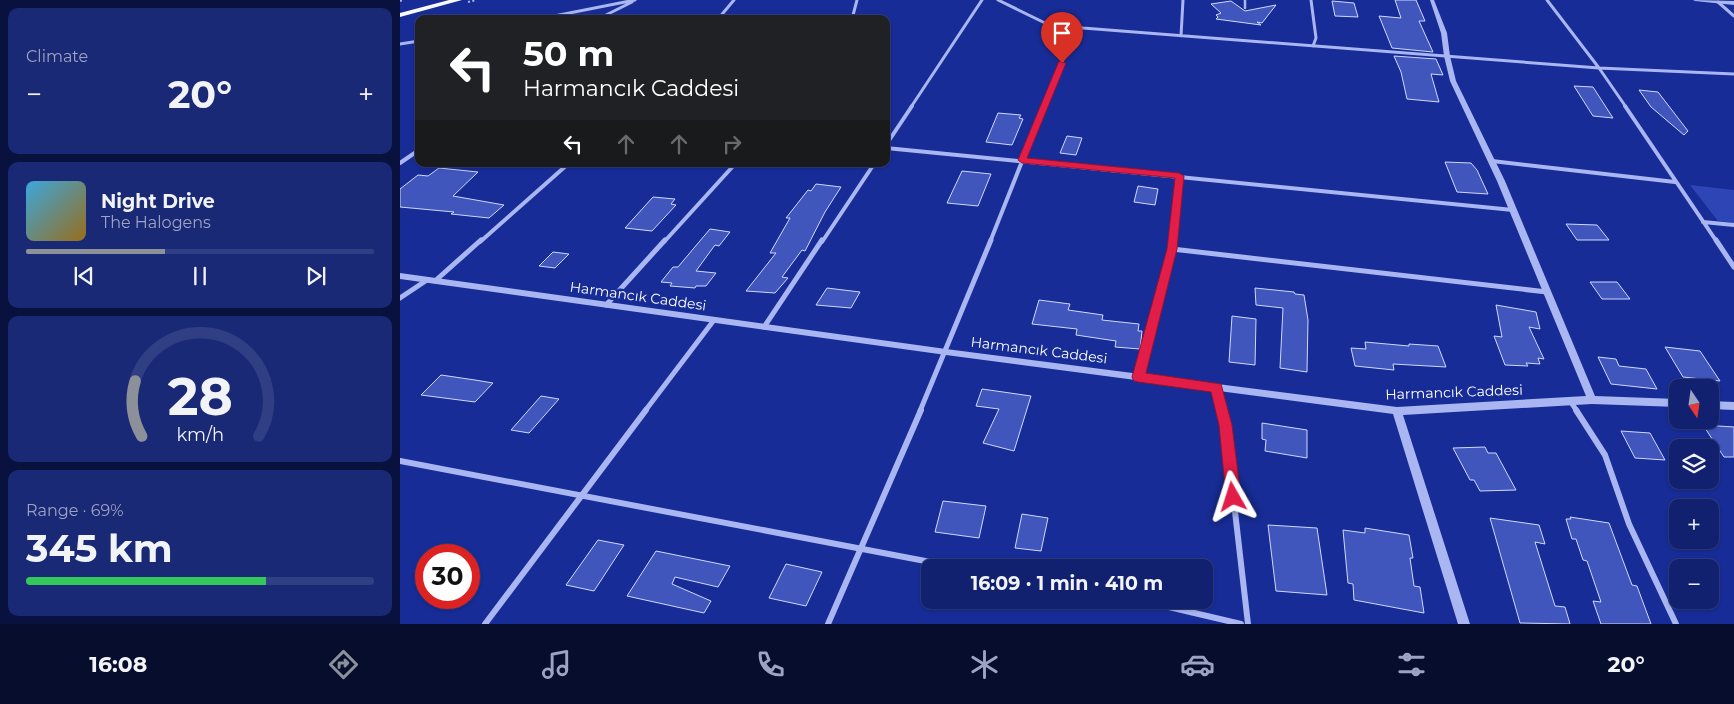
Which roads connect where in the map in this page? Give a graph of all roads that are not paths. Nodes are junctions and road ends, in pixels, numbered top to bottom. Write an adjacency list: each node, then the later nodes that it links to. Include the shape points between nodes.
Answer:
1 (426, 0): 16 (highway)
2 (458, 0): 18 (highway)
3 (636, 0): 19 (street); 20 (street)
4 (734, 0): 21 (street)
5 (857, 0): 22 (street)
6 (982, 0): 32 (street)
7 (998, 0): 24 (street)
8 (1183, 0): 25 (street)
9 (1245, 0): 17 (lane)
10 (1311, 0): 28 (street, via 1316,38)
11 (1432, 0): 29 (street, via 1444,33)
12 (1547, 0): 30 (street)
13 (1695, 0): 14 (street)
14 (1718, 2): 15 (street); 23 (street)
15 (1734, 3)
16 (400, 6)
17 (1245, 8)
18 (400, 15)
19 (559, 15)
20 (606, 15)
21 (721, 15)
22 (853, 15)
23 (1734, 16)
24 (1045, 23): 25 (street); 35 (street, via 1068,47)
25 (1181, 36): 28 (street)
26 (415, 42): 27 (street)
27 (400, 44)
28 (1313, 46): 29 (street)
29 (1447, 56): 30 (street); 36 (street, via 1453,81)
30 (1599, 68): 31 (street); 42 (street)
31 (1734, 74)
32 (890, 141)
33 (890, 147): 35 (street)
34 (415, 153): 37 (street)
35 (1022, 160): 41 (street); 55 (street)
36 (1492, 161): 42 (street); 43 (street)
37 (400, 163)
38 (564, 167): 49 (street)
39 (732, 167): 52 (street)
40 (872, 167): 54 (street)
41 (1179, 176): 43 (street); 46 (street)
42 (1675, 182): 44 (street)
43 (1513, 210): 50 (street)
44 (1703, 222): 45 (street); 47 (street)
45 (1734, 225)
46 (1172, 249): 50 (street); 56 (street)
47 (1734, 267)
48 (400, 276): 49 (street, Harmancık Caddesi)
49 (431, 281): 51 (street); 52 (street, Harmancık Caddesi)
50 (1547, 292): 58 (street)
51 (400, 298)
52 (606, 305): 53 (street, Harmancık Caddesi)
53 (714, 320): 54 (street, Harmancık Caddesi); 65 (street)
54 (764, 327): 55 (street, Harmancık Caddesi)
55 (946, 352): 56 (street, Harmancık Caddesi); 66 (street)
56 (1138, 377): 57 (street, Harmancık Caddesi)
57 (1216, 387): 63 (street, Harmancık Caddesi); 72 (street, via 1225,425)
58 (1592, 400): 59 (street, Harmancık Caddesi); 60 (street, Harmancık Caddesi)
59 (1570, 401): 63 (street, Harmancık Caddesi); 74 (street, via 1605,455 1629,524)
60 (1669, 403)
61 (1719, 405): 62 (street)
62 (1734, 406)
63 (1397, 411): 73 (street)
64 (401, 463): 65 (street)
65 (582, 494): 66 (street); 69 (street)
66 (861, 549): 67 (street); 70 (street)
67 (921, 560)
68 (1177, 609): 71 (street)
69 (485, 624)
70 (828, 624)
71 (1241, 624)
72 (1248, 624)
73 (1464, 624)
74 (1676, 624)

